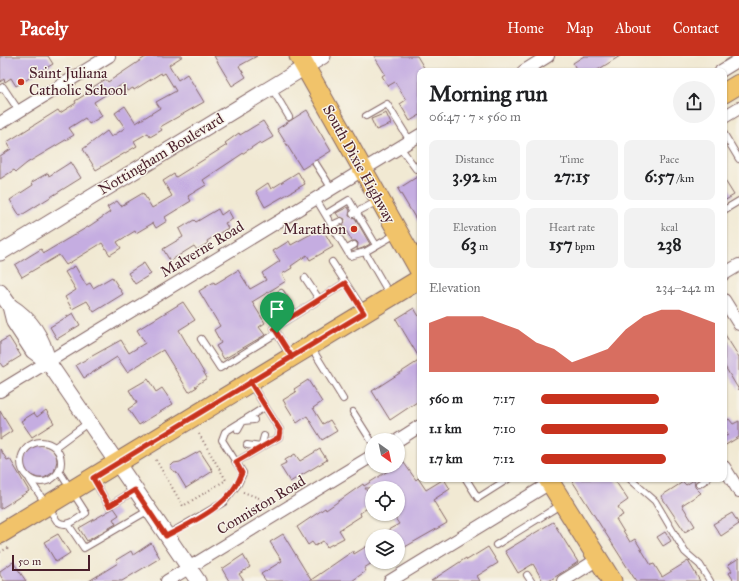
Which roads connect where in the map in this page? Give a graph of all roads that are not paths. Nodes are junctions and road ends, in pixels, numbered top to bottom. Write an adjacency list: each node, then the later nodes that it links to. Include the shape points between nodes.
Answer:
1 (323, 56): 5 (street, Nottingham Boulevard)
2 (548, 56): 6 (street)
3 (107, 57): 13 (street)
4 (739, 60): 7 (street)
5 (302, 61): 9 (street, Nottingham Boulevard); 23 (main road, South Dixie Highway)
6 (529, 68)
7 (726, 68)
8 (739, 84): 11 (main road)
9 (271, 87): 16 (lane); 37 (street, Nottingham Boulevard)
10 (0, 89): 13 (lane, via 4,87)
11 (727, 91)
12 (739, 108): 14 (street)
13 (19, 111): 17 (street)
14 (727, 115)
15 (366, 116): 19 (lane, via 387,104)
16 (289, 117)
17 (0, 123)
18 (727, 139): 20 (lane)
19 (410, 141): 22 (lane); 23 (street, Malverne Road)
20 (739, 159)
21 (316, 164): 24 (lane)
22 (417, 169)
23 (363, 170): 24 (street, Malverne Road); 26 (main road, South Dixie Highway)
24 (332, 189): 25 (street, Malverne Road)
25 (316, 199): 30 (lane); 58 (street, Malverne Road)
26 (380, 200): 29 (lane); 33 (main road, South Dixie Highway)
27 (739, 201): 28 (lane)
28 (727, 208)
29 (355, 213): 30 (lane, via 349,200); 35 (lane)
30 (326, 214): 32 (lane)
31 (341, 221): 32 (lane)
32 (332, 225): 36 (lane)
33 (398, 233): 35 (lane); 41 (main road, South Dixie Highway)
34 (354, 245): 36 (lane)
35 (376, 245): 38 (lane)
36 (346, 249): 38 (lane, via 350,256)
37 (0, 252)
38 (365, 252): 48 (lane)
39 (332, 262): 45 (lane)
40 (739, 265): 42 (street)
41 (417, 266)
42 (727, 272)
43 (305, 278): 49 (lane)
44 (417, 281): 48 (main road)
45 (345, 283): 49 (lane); 51 (lane)
46 (0, 292): 58 (street, via 10,306 24,315 44,345)
47 (281, 293): 52 (lane)
48 (391, 297): 51 (main road)
49 (319, 299): 52 (lane)
50 (727, 305): 53 (street)
51 (364, 313): 56 (main road)
52 (295, 315): 54 (lane, via 274,328)
53 (739, 324)
54 (277, 333): 55 (lane, via 220,368); 57 (lane)
55 (201, 339)
56 (310, 346): 57 (main road); 61 (lane)
57 (292, 357): 59 (main road)
58 (48, 362): 60 (street, Malverne Road); 66 (street)
59 (250, 382): 62 (lane); 77 (main road)
60 (0, 391)
61 (343, 399)
62 (265, 407): 64 (lane); 74 (lane, via 280,430 279,437)
63 (353, 412): 69 (lane)
64 (243, 420): 65 (lane); 68 (lane); 76 (lane, via 225,432 222,440)
65 (254, 420)
66 (89, 422): 73 (lane); 77 (street)
67 (417, 428): 71 (street)
68 (238, 430)
69 (366, 433)
70 (264, 436): 74 (lane)
71 (405, 436)
72 (248, 445): 74 (lane)
73 (55, 447): 78 (lane, via 61,458); 81 (lane, via 49,443 36,442 24,450 21,456 21,469)
74 (261, 447): 76 (lane)
75 (365, 460): 100 (street, Conniston Road)
76 (236, 462): 97 (lane, via 242,473 238,484 224,502)
77 (117, 464): 80 (main road); 89 (street)
78 (59, 471): 81 (lane, via 50,481); 90 (lane)
79 (727, 473): 91 (street)
80 (93, 478): 89 (lane, via 109,506); 90 (main road)
81 (30, 480): 93 (lane)
82 (470, 482): 83 (lane, via 478,498)
83 (503, 482)
84 (547, 482): 105 (street)
85 (550, 482): 92 (main road)
86 (633, 482): 108 (lane, via 655,501 685,552 700,565)
87 (702, 482): 88 (lane)
88 (699, 484)
89 (135, 490): 94 (street)
90 (72, 491): 93 (main road); 95 (lane, via 86,513)
91 (739, 491)
92 (563, 503): 98 (lane); 99 (main road)
93 (46, 506): 95 (lane, via 58,522); 96 (main road)
94 (149, 510): 95 (lane, via 84,548); 97 (street)
95 (68, 524)
96 (0, 534)
97 (166, 536): 100 (street)
98 (496, 546)
99 (598, 559): 102 (street); 107 (main road)
100 (189, 568): 103 (street, Conniston Road); 104 (street)
101 (527, 575): 106 (lane)
102 (566, 580)
103 (167, 581)
104 (198, 581)
105 (390, 581)
106 (531, 581)
107 (612, 581)
108 (710, 581)

